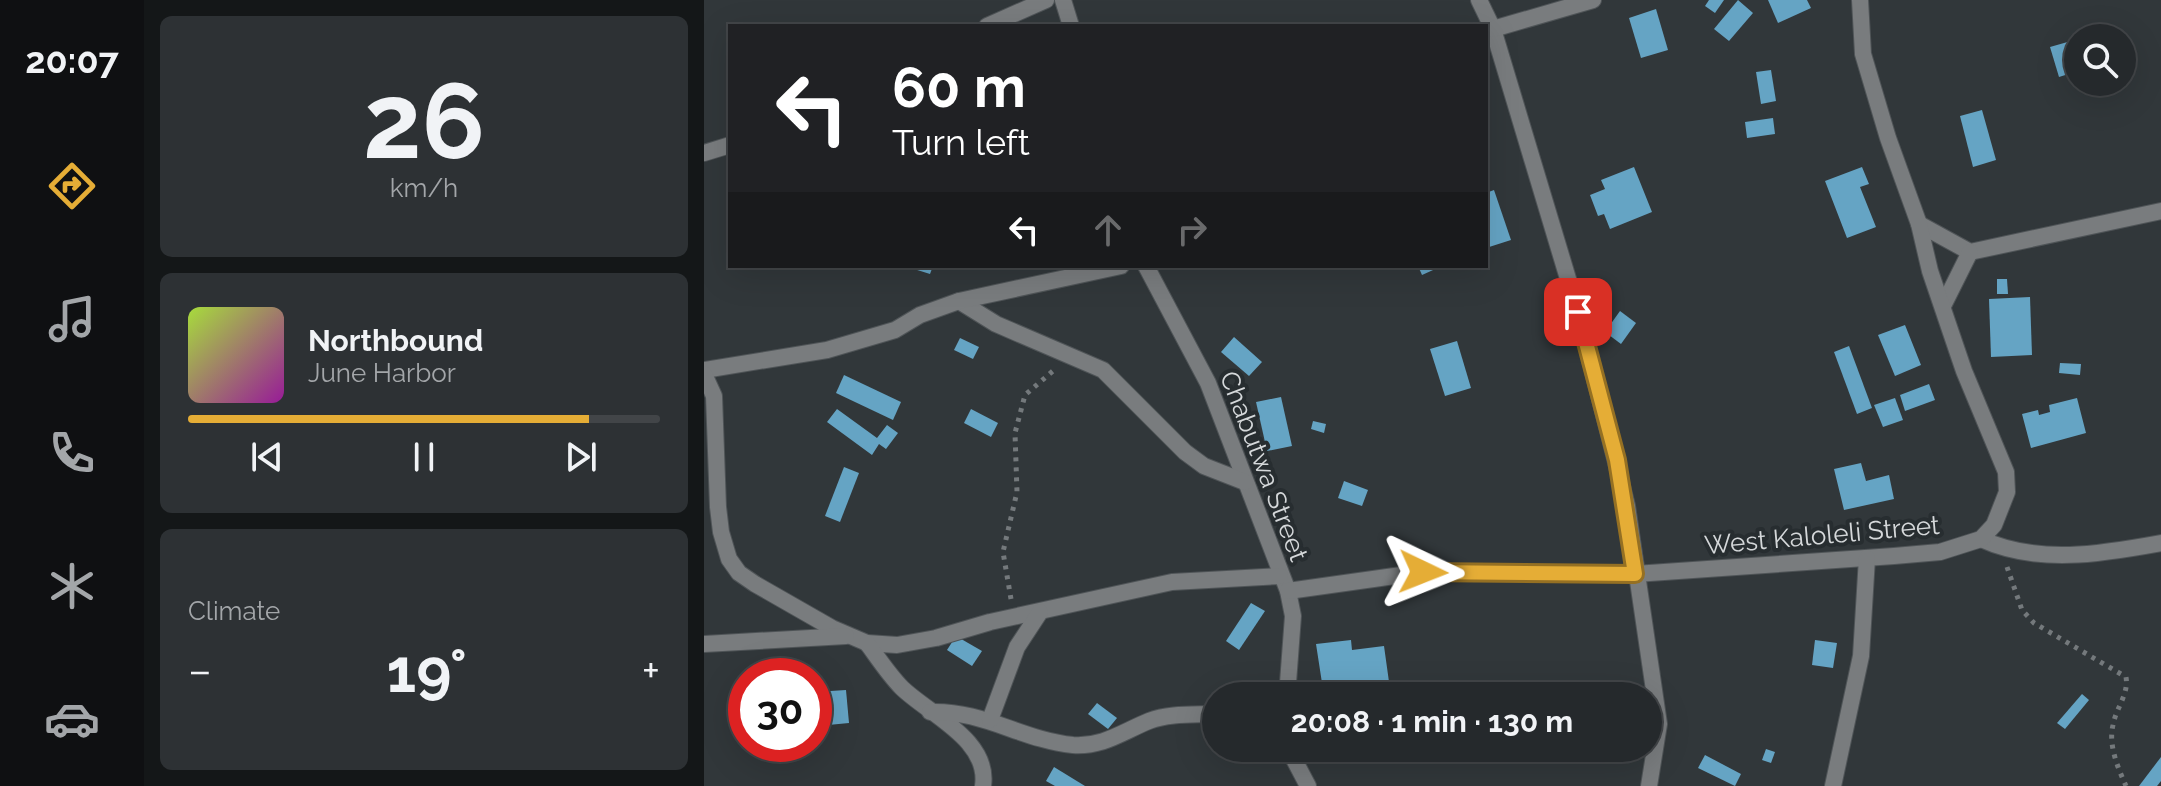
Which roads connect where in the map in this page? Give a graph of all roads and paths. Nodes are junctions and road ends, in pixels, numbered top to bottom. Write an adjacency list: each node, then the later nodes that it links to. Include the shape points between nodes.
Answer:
1 (1046, 0): 6 (street)
2 (1063, 0): 7 (street)
3 (1479, 0): 8 (street)
4 (1593, 0): 8 (street)
5 (1860, 0): 12 (street, via 1863,54)
6 (992, 24)
7 (1070, 24)
8 (1493, 29): 25 (street, via 1617,460)
9 (728, 146): 10 (street)
10 (704, 153)
11 (2161, 211): 13 (street)
12 (1919, 224): 13 (street); 17 (street)
13 (1970, 252): 17 (street)
14 (1112, 268): 16 (street)
15 (1147, 268): 20 (street, Chabutwa Street, via 1208,383)
16 (959, 301): 18 (street, via 996,324); 19 (street, via 857,343)
17 (1943, 306): 21 (street, via 2006,472 2007,492 1994,525)
18 (1068, 355): 20 (street, via 1103,370 1204,466); 29 (path, via 1025,395 1015,433 1017,492 1003,552)
19 (704, 372): 30 (street, via 714,396 718,507 729,559 755,584)
20 (1245, 482): 26 (street, Chabutwa Street)
21 (1981, 539): 23 (street); 24 (street, West Kaloleli Street, via 1940,552)
22 (2161, 543): 23 (street, via 2049,556)
23 (2006, 551): 42 (path, via 2022,610 2034,623 2126,677 2112,727)
24 (1867, 558): 25 (street, West Kaloleli Street); 41 (street, via 1861,656)
25 (1635, 574): 27 (street, West Kaloleli Street, via 1423,572); 40 (street, via 1659,724)
26 (1280, 576): 27 (street, Chabutwa Street); 28 (street, via 1172,582)
27 (1288, 591): 33 (street, Chabutwa Street, via 1293,616)
28 (1040, 612): 29 (street); 36 (street, via 1017,647)
29 (1015, 617): 31 (street, via 897,645)
30 (849, 636): 31 (street); 32 (street)
31 (867, 643): 34 (street, via 900,686)
32 (704, 644)
33 (1288, 682)
34 (930, 712): 36 (street); 38 (street, via 981,758)
35 (1202, 714): 36 (street, via 1149,721 1093,745 1062,743)
36 (990, 720)
37 (1295, 762): 39 (street)
38 (983, 786)
39 (1306, 786)
40 (1649, 786)
41 (1833, 786)
42 (2126, 786)

